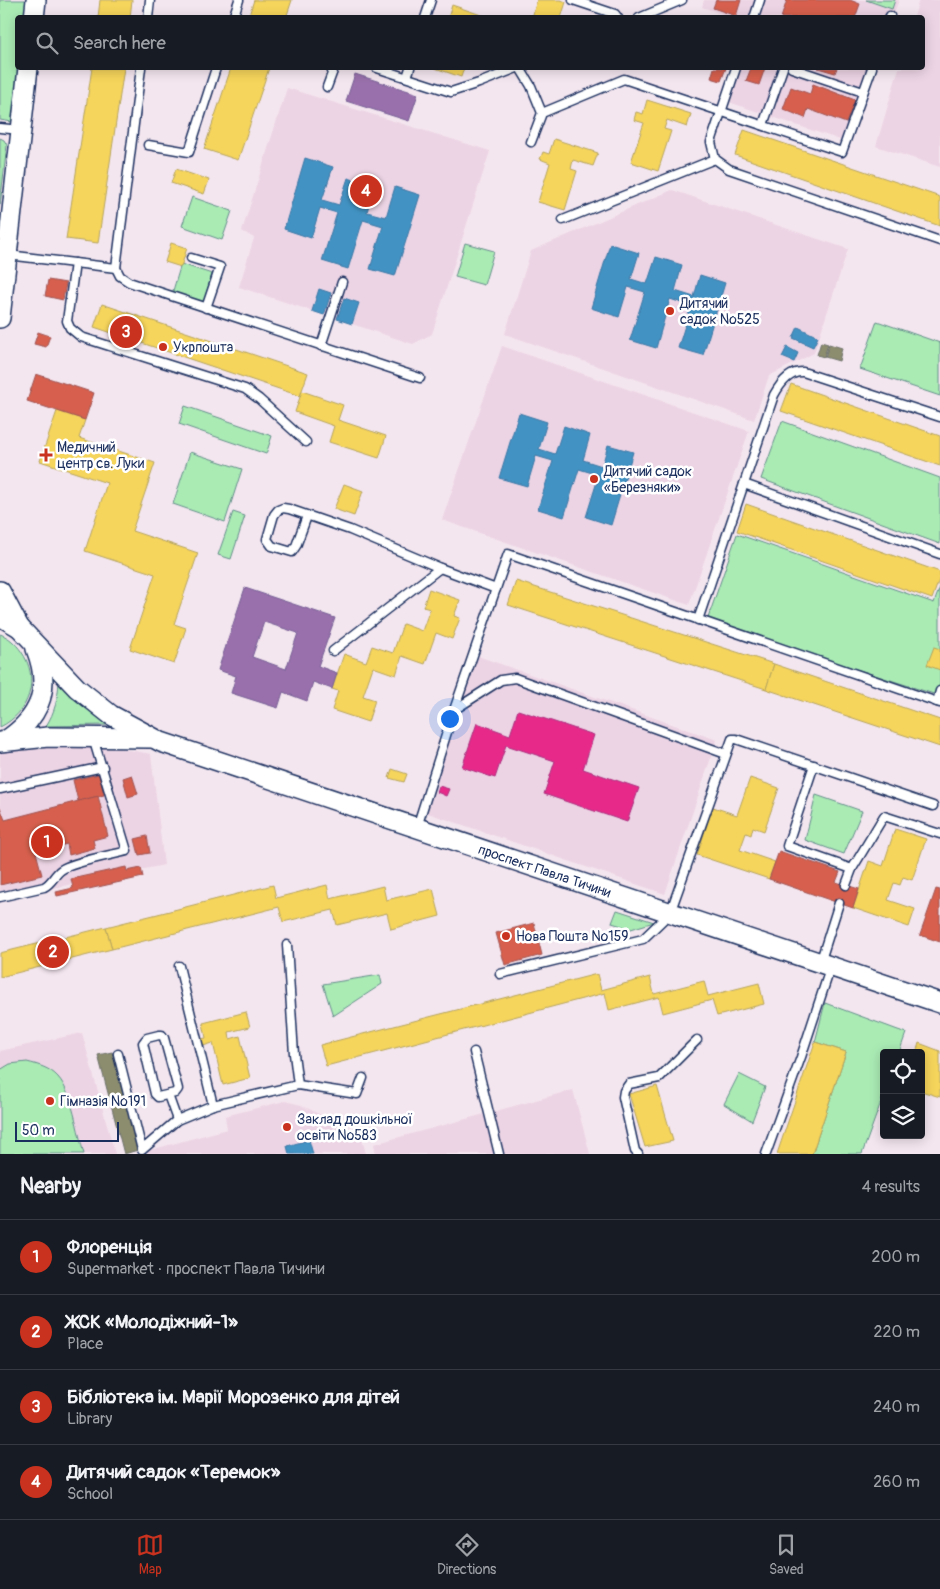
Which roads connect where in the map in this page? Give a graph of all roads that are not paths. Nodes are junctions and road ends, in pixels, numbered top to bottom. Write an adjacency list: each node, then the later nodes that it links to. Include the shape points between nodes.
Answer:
1 (36, 0): 8 (street)
2 (150, 0): 9 (lane)
3 (239, 0): 10 (lane)
4 (431, 0): 11 (lane)
5 (573, 0): 12 (lane)
6 (682, 0): 13 (lane)
7 (760, 0): 14 (lane)
8 (34, 15)
9 (148, 15)
10 (234, 15)
11 (426, 15)
12 (616, 15)
13 (646, 15)
14 (755, 15)
15 (28, 70): 34 (street)
16 (141, 70): 43 (lane)
17 (215, 70): 36 (lane, via 189,152)
18 (333, 70): 28 (lane)
19 (383, 70): 27 (lane)
20 (409, 70): 27 (lane)
21 (514, 70): 27 (lane, via 451,92)
22 (520, 70): 31 (lane)
23 (735, 70): 30 (lane)
24 (782, 70): 32 (lane)
25 (798, 70): 29 (lane)
26 (871, 70): 29 (lane)
27 (407, 77)
28 (327, 87)
29 (863, 92): 32 (lane, via 842,152)
30 (722, 111): 31 (lane, via 624,79); 32 (lane); 37 (lane, via 711,142)
31 (542, 113): 35 (lane)
32 (763, 125)
33 (0, 128): 34 (lane)
34 (21, 130): 40 (street)
35 (531, 142)
36 (148, 145)
37 (715, 159): 38 (lane); 39 (lane, via 729,169)
38 (563, 220)
39 (940, 241)
40 (8, 255): 42 (lane); 46 (street)
41 (191, 258): 45 (lane, via 220,267)
42 (76, 263): 43 (lane); 50 (lane, via 67,321 80,338 245,389)
43 (116, 268): 45 (lane, via 120,276 129,282)
44 (342, 282): 47 (lane)
45 (206, 308): 47 (lane)
46 (0, 318)
47 (321, 346): 48 (lane)
48 (420, 378)
49 (940, 417): 51 (lane, via 810,374 794,372 774,395)
50 (306, 442)
51 (744, 484): 53 (lane); 58 (lane)
52 (307, 516): 52 (lane, via 283,508 278,510 267,535 268,543 292,552); 54 (lane, via 350,530)
53 (940, 554)
54 (440, 568): 55 (lane); 61 (lane)
55 (496, 589): 58 (lane, via 508,554); 64 (lane)
56 (0, 591): 59 (street)
57 (0, 616): 59 (street, проспект Павла Тичини)
58 (698, 620): 63 (lane)
59 (19, 627): 60 (street, проспект Павла Тичини)
60 (35, 645): 66 (street, проспект Павла Тичини, via 77,688 111,715); 67 (street, проспект Павла Тичини, via 42,663 44,683 40,702 30,720)
61 (333, 651)
62 (940, 691): 63 (lane)
63 (938, 702)
64 (454, 710): 68 (lane, via 501,680 515,678); 73 (lane)
65 (93, 738): 66 (street, проспект Павла Тичини); 67 (street, проспект Павла Тичини, via 48,737); 70 (lane)
66 (151, 738): 73 (street, проспект Павла Тичини)
67 (2, 742)
68 (726, 754): 69 (lane, via 731,741 736,738); 79 (lane)
69 (814, 765): 72 (lane); 75 (lane, via 788,846)
70 (103, 767): 71 (lane); 77 (lane, via 127,851 69,866 44,887)
71 (0, 789)
72 (933, 806)
73 (416, 828): 79 (street, проспект Павла Тичини)
74 (940, 834): 75 (lane, via 884,816)
75 (852, 869): 76 (lane)
76 (846, 885)
77 (0, 897)
78 (839, 903): 81 (lane)
79 (670, 913): 81 (street, проспект Павла Тичини); 83 (lane, via 643,939)
80 (287, 945): 89 (lane)
81 (826, 964): 84 (street, проспект Павла Тичини); 95 (lane, via 804,1049)
82 (180, 966): 91 (lane)
83 (500, 974)
84 (940, 1003)
85 (696, 1040): 94 (lane, via 659,1078 629,1084 624,1091 628,1121)
86 (474, 1052): 93 (lane)
87 (118, 1054): 92 (lane, via 142,1150)
88 (363, 1078): 89 (lane, via 357,1094)
89 (298, 1085): 91 (lane)
90 (168, 1095): 90 (lane, via 158,1097 155,1094 143,1046 147,1038 162,1035 164,1038 178,1089); 92 (lane)
91 (213, 1105): 92 (lane)
92 (177, 1120)
93 (499, 1154)
94 (638, 1154)
95 (766, 1154)

